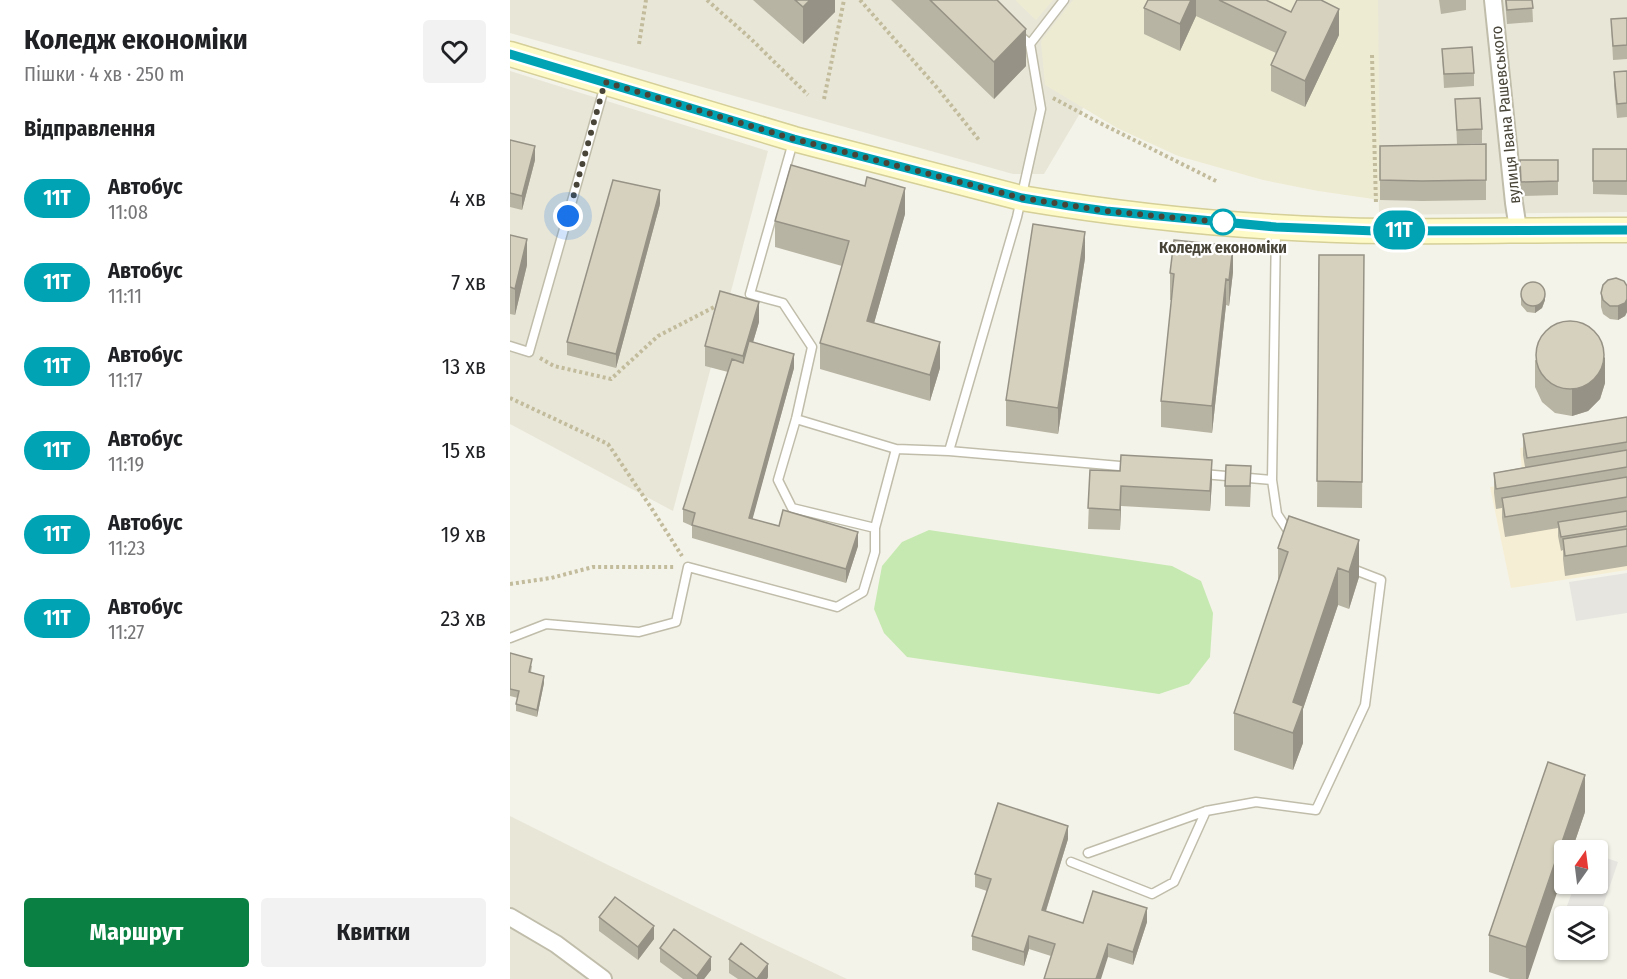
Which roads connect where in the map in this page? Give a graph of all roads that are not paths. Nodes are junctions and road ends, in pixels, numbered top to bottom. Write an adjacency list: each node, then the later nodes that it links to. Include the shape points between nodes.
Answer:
1 (1064, 0): 4 (lane)
2 (1493, 0): 10 (street, вулиця Івана Рашевського)
3 (1013, 29): 4 (lane)
4 (1030, 44): 8 (lane, via 1041,109)
5 (510, 54): 6 (main road)
6 (605, 82): 7 (main road); 12 (lane, via 529,351)
7 (794, 139): 8 (main road); 13 (lane, via 750,294 783,303 812,347)
8 (1022, 198): 9 (main road, via 1106,211); 15 (lane)
9 (1276, 227): 10 (main road, via 1375,231); 18 (lane)
10 (1518, 229): 11 (main road)
11 (1627, 230)
12 (510, 346)
13 (796, 419): 14 (lane); 19 (lane, via 778,480 792,508)
14 (897, 449): 15 (lane); 19 (lane)
15 (949, 451): 16 (lane)
16 (1145, 469)
17 (1191, 473): 18 (lane)
18 (1272, 480): 20 (lane, via 1277,514)
19 (875, 528): 22 (lane, via 875,552 862,592 837,607 688,567 676,622 639,632 546,624)
20 (1295, 541)
21 (1341, 565): 23 (lane, via 1381,580 1365,705 1316,810 1256,802)
22 (510, 638)
23 (1206, 811): 24 (lane); 25 (lane, via 1174,882 1152,894)
24 (1088, 853)
25 (1071, 862)
26 (510, 918): 27 (street, via 556,944)
27 (603, 979)

